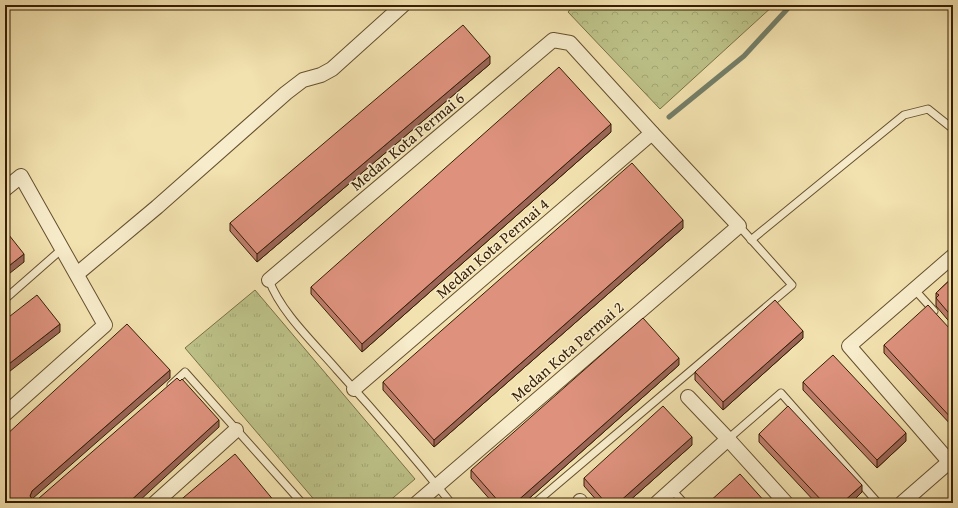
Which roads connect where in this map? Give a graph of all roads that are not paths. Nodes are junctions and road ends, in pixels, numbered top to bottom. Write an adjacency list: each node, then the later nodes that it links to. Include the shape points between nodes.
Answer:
1 (403, 5): 9 (street, via 332,69 303,80 286,93 157,207)
2 (953, 129): 6 (lane, via 928,109 904,115)
3 (652, 133): 5 (street); 10 (street, Medan Kota Permai 6, via 570,43 553,40); 14 (street, Medan Kota Permai 4)
4 (5, 189): 7 (street, via 21,176)
5 (740, 226): 6 (lane); 21 (street, Medan Kota Permai 2)
6 (751, 240): 27 (lane, via 792,285)
7 (62, 249): 9 (street); 12 (lane)
8 (953, 256): 11 (street)
9 (76, 274): 17 (street, via 105,325)
10 (269, 280): 14 (lane, via 282,307)
11 (914, 289): 13 (lane); 20 (street, via 849,346)
12 (5, 299)
13 (938, 317)
14 (354, 389): 21 (lane)
15 (164, 391): 18 (lane, via 185,372)
16 (688, 397): 19 (street)
17 (5, 414)
18 (236, 430): 23 (street); 24 (lane)
19 (728, 439): 22 (street); 30 (street); 31 (lane, via 781,393)
20 (951, 464): 32 (street)
21 (437, 486): 25 (street, Medan Kota Permai 2); 26 (lane)
22 (672, 490): 28 (street); 29 (lane)
23 (155, 503)
24 (302, 503)
25 (417, 503)
26 (450, 503)
27 (535, 503)
28 (657, 503)
29 (684, 503)
30 (786, 503)
31 (878, 503)
32 (902, 503)

